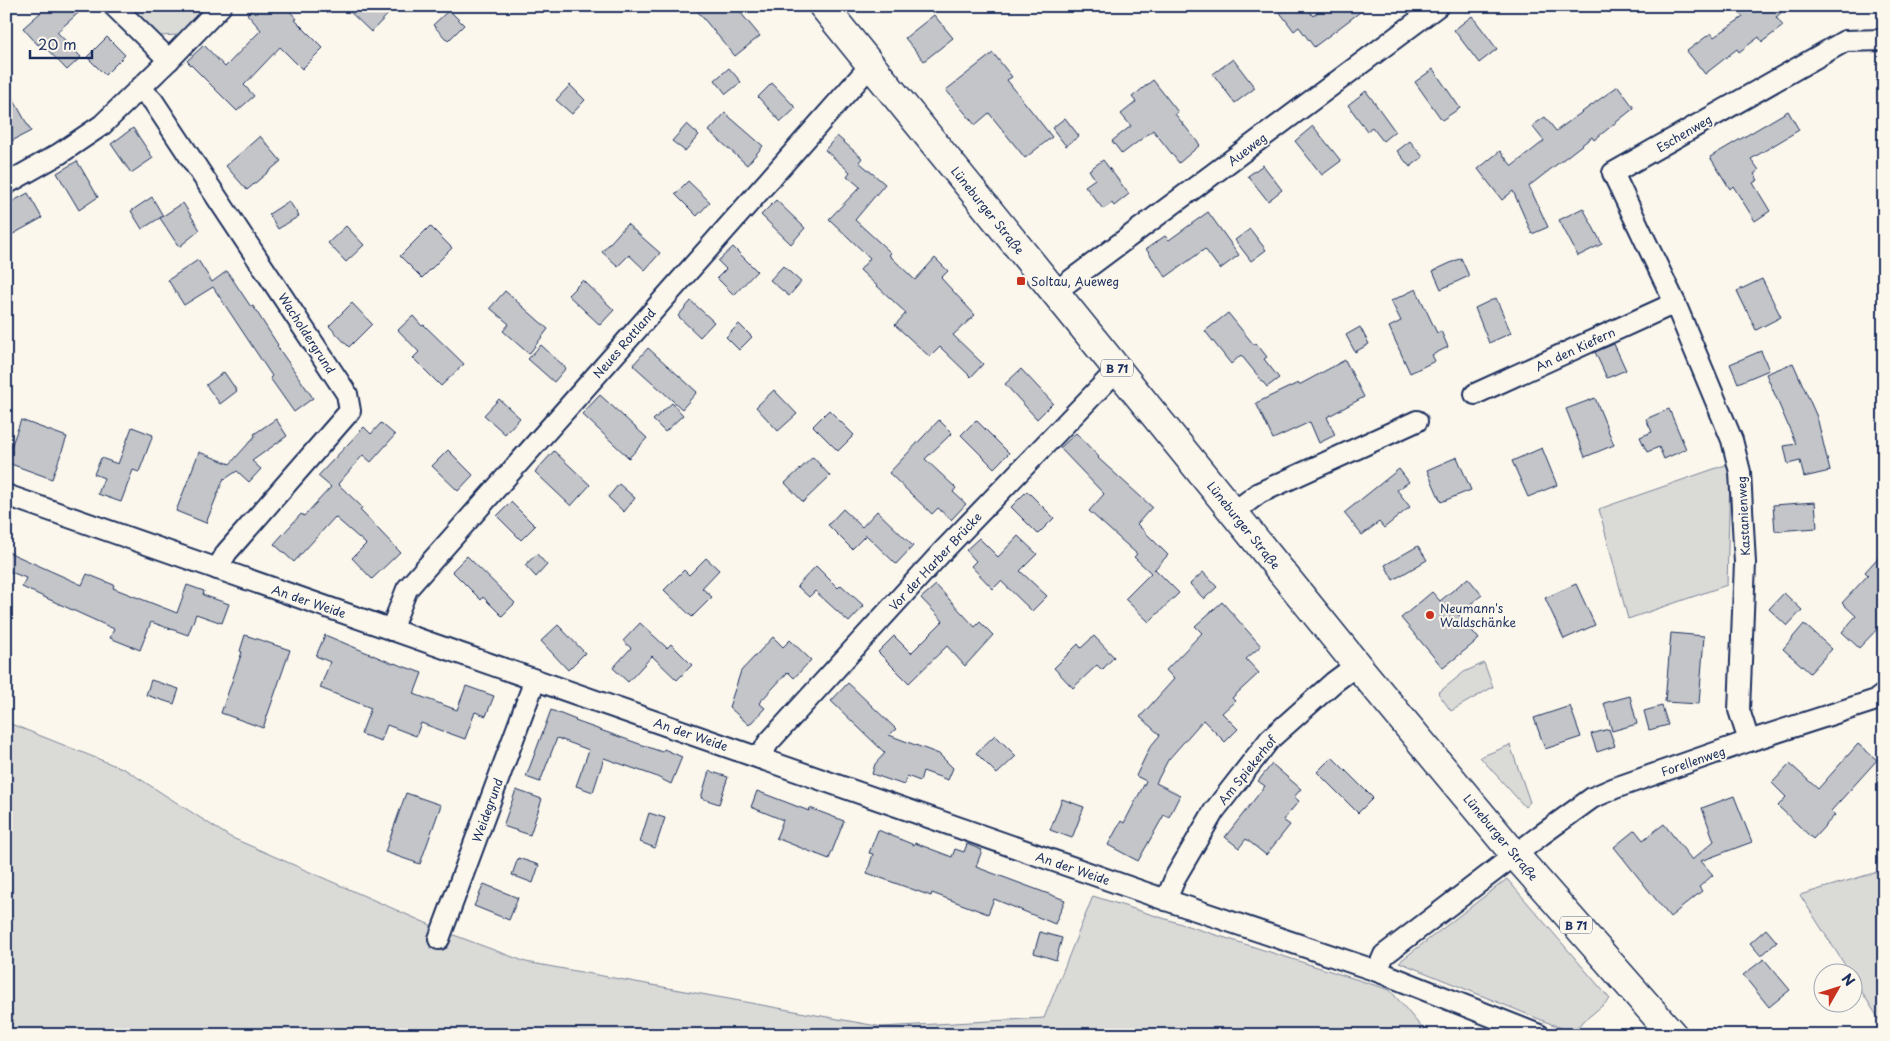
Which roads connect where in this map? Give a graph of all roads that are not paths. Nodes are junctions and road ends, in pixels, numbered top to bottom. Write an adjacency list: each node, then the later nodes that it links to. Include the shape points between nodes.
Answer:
1 (114, 6): 6 (street)
2 (221, 6): 6 (street)
3 (823, 6): 7 (main road, Lüneburger Straße / B 71)
4 (1438, 6): 10 (street, Aueweg)
5 (1884, 40): 11 (street, Eschenweg, via 1845,41 1613,173)
6 (168, 60): 8 (street)
7 (871, 65): 10 (main road, Lüneburger Straße / B 71); 18 (street, Neues Rottland, via 408,589)
8 (140, 88): 9 (street, via 102,125); 17 (street, Wacholdergrund, via 154,101 347,394 350,411 226,552)
9 (6, 184)
10 (1055, 292): 12 (main road, Lüneburger Straße / B 71)
11 (1675, 303): 13 (street, An den Kiefern); 22 (street, Kastanienweg, via 1732,440 1740,472 1745,563 1739,710)
12 (1118, 369): 16 (main road, Lüneburger Straße / B 71); 23 (street, Vor der Harber Brücke, via 936,559 768,743)
13 (1475, 394)
14 (1417, 421): 16 (street, via 1259,493)
15 (6, 495): 17 (street, An der Weide)
16 (1234, 512): 19 (main road, Lüneburger Straße / B 71)
17 (217, 570): 18 (street, An der Weide)
18 (392, 630): 20 (street, An der Weide)
19 (1357, 665): 24 (main road, Lüneburger Straße / B 71); 25 (street, Am Spiekerhof, via 1270,739 1214,811 1176,876)
20 (535, 680): 23 (street, An der Weide); 26 (street, Weidegrund)
21 (1884, 694): 22 (street, Forellenweg, via 1876,700)
22 (1749, 741): 24 (street, Forellenweg, via 1592,798)
23 (760, 758): 25 (street, An der Weide)
24 (1515, 855): 27 (street, via 1384,955); 29 (main road, Lüneburger Straße / B 71)
25 (1166, 900): 27 (street, An der Weide)
26 (438, 939)
27 (1377, 971): 28 (street, An der Weide)
28 (1539, 1035)
29 (1673, 1035)

